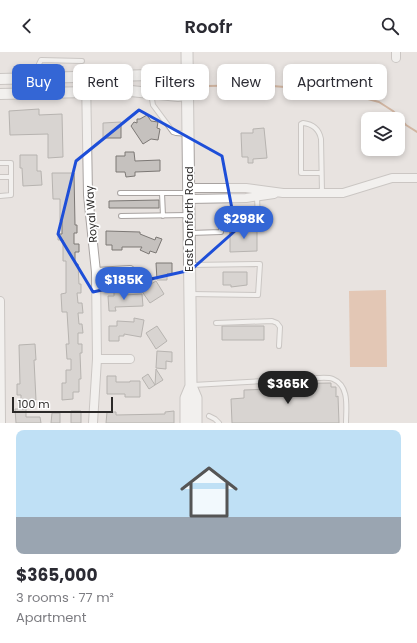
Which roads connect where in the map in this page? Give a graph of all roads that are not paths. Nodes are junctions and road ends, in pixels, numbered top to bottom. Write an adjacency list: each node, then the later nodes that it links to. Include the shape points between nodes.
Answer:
1 (187, 52): 4 (main road, East Danforth Road)
2 (82, 61): 3 (lane, via 41,60)
3 (39, 64)
4 (188, 64)
5 (0, 78): 6 (street)
6 (12, 78)
7 (73, 92): 8 (street)
8 (0, 94)
9 (86, 100): 31 (street, Royal Way, via 88,195)
10 (152, 100): 12 (lane, via 153,105 173,132)
11 (188, 100): 12 (main road, East Danforth Road)
12 (188, 134): 20 (main road, East Danforth Road)
13 (0, 163): 16 (lane, via 11,163)
14 (322, 173): 14 (lane, via 320,133 312,125 303,123 301,173); 22 (lane)
15 (0, 177): 16 (lane)
16 (11, 177): 23 (lane, via 11,195)
17 (417, 178): 22 (street, via 392,178 343,193)
18 (120, 193): 19 (lane)
19 (162, 193): 20 (lane); 27 (lane)
20 (189, 193): 21 (street, via 246,188); 24 (street); 25 (main road, East Danforth Road)
21 (282, 193): 22 (street); 24 (street)
22 (322, 193)
23 (0, 196)
24 (258, 197): 28 (lane, via 258,220 221,221 221,232)
25 (189, 215): 27 (lane); 28 (main road, East Danforth Road)
26 (121, 216): 27 (lane)
27 (162, 216)
28 (190, 234): 29 (main road, East Danforth Road)
29 (190, 265): 32 (main road, East Danforth Road); 32 (lane, via 260,264 258,295)
30 (130, 270): 31 (street)
31 (96, 272): 36 (street, Royal Way)
32 (190, 294): 38 (main road, East Danforth Road)
33 (0, 301): 40 (street)
34 (216, 323): 35 (lane, via 278,323)
35 (279, 346)
36 (97, 359): 37 (street); 41 (street, Royal Way)
37 (130, 359)
38 (191, 386): 42 (main road, East Danforth Road, via 186,398); 43 (main road, East Danforth Road, via 196,398); 45 (lane, via 332,379 342,386 346,396)
39 (209, 416): 44 (lane)
40 (1, 423)
41 (94, 423)
42 (186, 423)
43 (196, 423)
44 (219, 423)
45 (346, 423)

